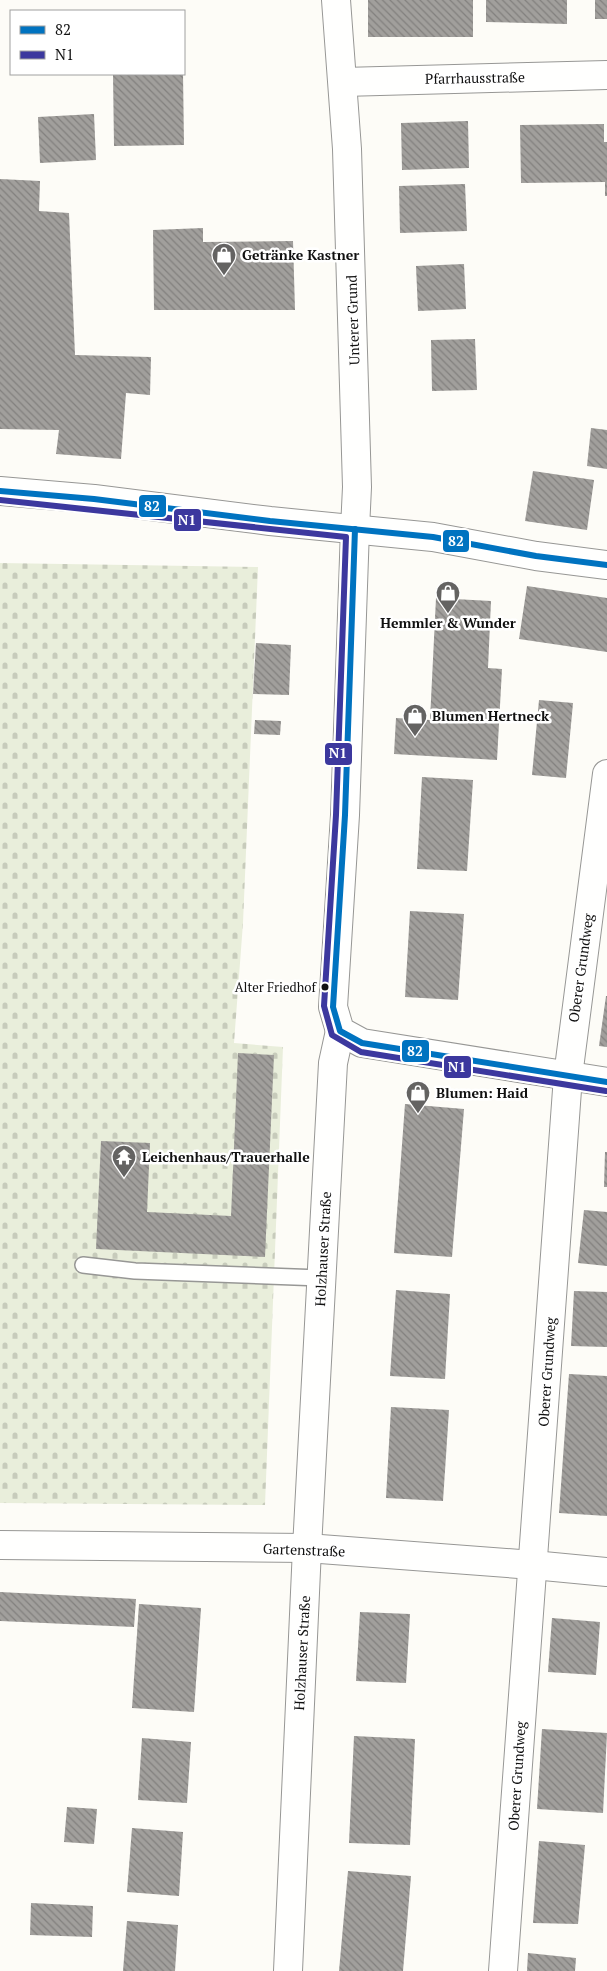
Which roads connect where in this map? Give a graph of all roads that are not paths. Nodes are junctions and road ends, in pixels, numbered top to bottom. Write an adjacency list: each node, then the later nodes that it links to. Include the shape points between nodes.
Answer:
1 (336, 0): 3 (street, Unterer Grund)
2 (607, 75): 3 (street, Pfarrhausstraße)
3 (343, 82): 5 (street, Unterer Grund, via 353,332)
4 (0, 491): 5 (street)
5 (355, 528): 6 (street); 8 (street, Holzhauser Straße, via 345,815 333,1007)
6 (607, 565)
7 (607, 774): 9 (street, Oberer Grundweg)
8 (340, 1031): 9 (street, via 362,1043); 12 (street, Holzhauser Straße, via 333,1063)
9 (568, 1076): 10 (street); 15 (street, Oberer Grundweg)
10 (607, 1082)
11 (83, 1265): 12 (lane, via 136,1271)
12 (321, 1278): 14 (street, Holzhauser Straße)
13 (0, 1545): 14 (street, Gartenstraße)
14 (307, 1548): 15 (street, Gartenstraße); 17 (street, Holzhauser Straße)
15 (532, 1564): 16 (street, Gartenstraße); 18 (street, Oberer Grundweg)
16 (607, 1572)
17 (288, 1971)
18 (503, 1971)

